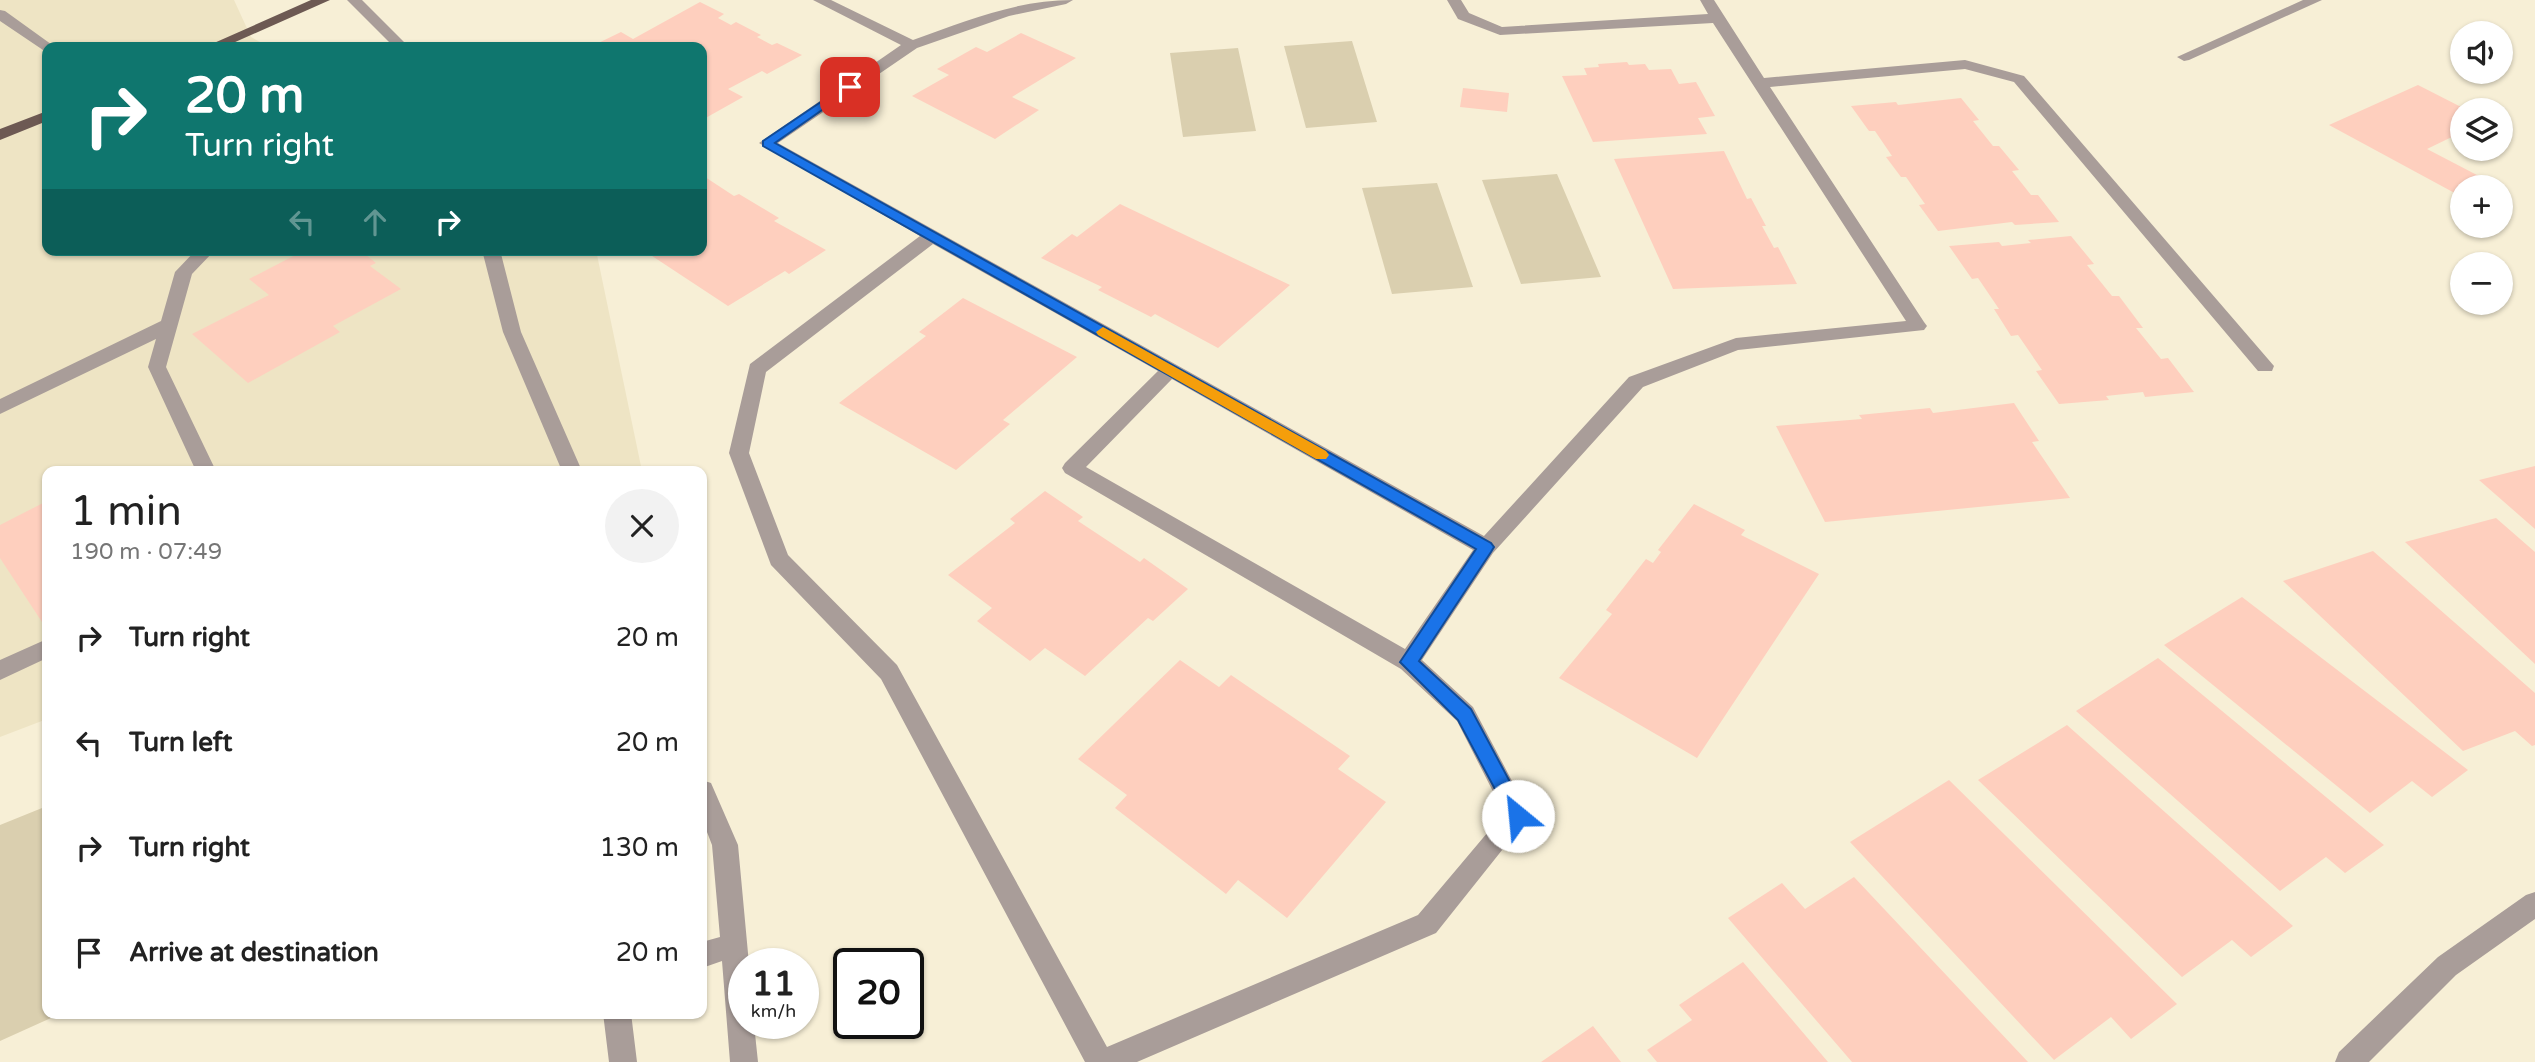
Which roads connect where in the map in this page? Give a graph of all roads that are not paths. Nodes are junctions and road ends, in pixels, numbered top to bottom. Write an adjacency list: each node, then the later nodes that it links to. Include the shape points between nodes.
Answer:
1 (323, 0): 10 (main road)
2 (354, 0): 11 (street)
3 (820, 0): 13 (street)
4 (1066, 0): 13 (street, via 1006,12)
5 (1454, 0): 9 (street, via 1463,16 1500,31)
6 (1707, 0): 9 (street)
7 (2315, 0): 14 (street)
8 (0, 14): 12 (street)
9 (1717, 18): 15 (street)
10 (224, 42)
11 (397, 42)
12 (42, 43)
13 (912, 45): 18 (street, via 767,143)
14 (2184, 57)
15 (1760, 83): 22 (street, via 1965,64 2020,79); 27 (street, via 1918,326 1736,344 1636,382)
16 (42, 118): 17 (main road)
17 (0, 135)
18 (932, 236): 23 (street); 38 (street, via 757,369 739,453 779,559 889,672)
19 (200, 256): 21 (street, via 184,272)
20 (493, 256): 26 (street, via 512,332)
21 (168, 325): 24 (street); 25 (street, via 157,367)
22 (2265, 366)
23 (1170, 370): 27 (street); 29 (street, via 1072,468)
24 (0, 407)
25 (204, 466)
26 (570, 466)
27 (1486, 547): 29 (street)
28 (42, 650): 30 (street)
29 (1409, 662): 38 (street, via 1465,714 1518,816 1427,925)
30 (0, 671)
31 (707, 803): 33 (street, via 724,845)
32 (2535, 904): 39 (street, via 2447,966)
33 (734, 945): 34 (street); 37 (street)
34 (707, 953)
35 (618, 1019): 36 (street)
36 (623, 1062)
37 (744, 1062)
38 (1102, 1062)
39 (2348, 1062)

